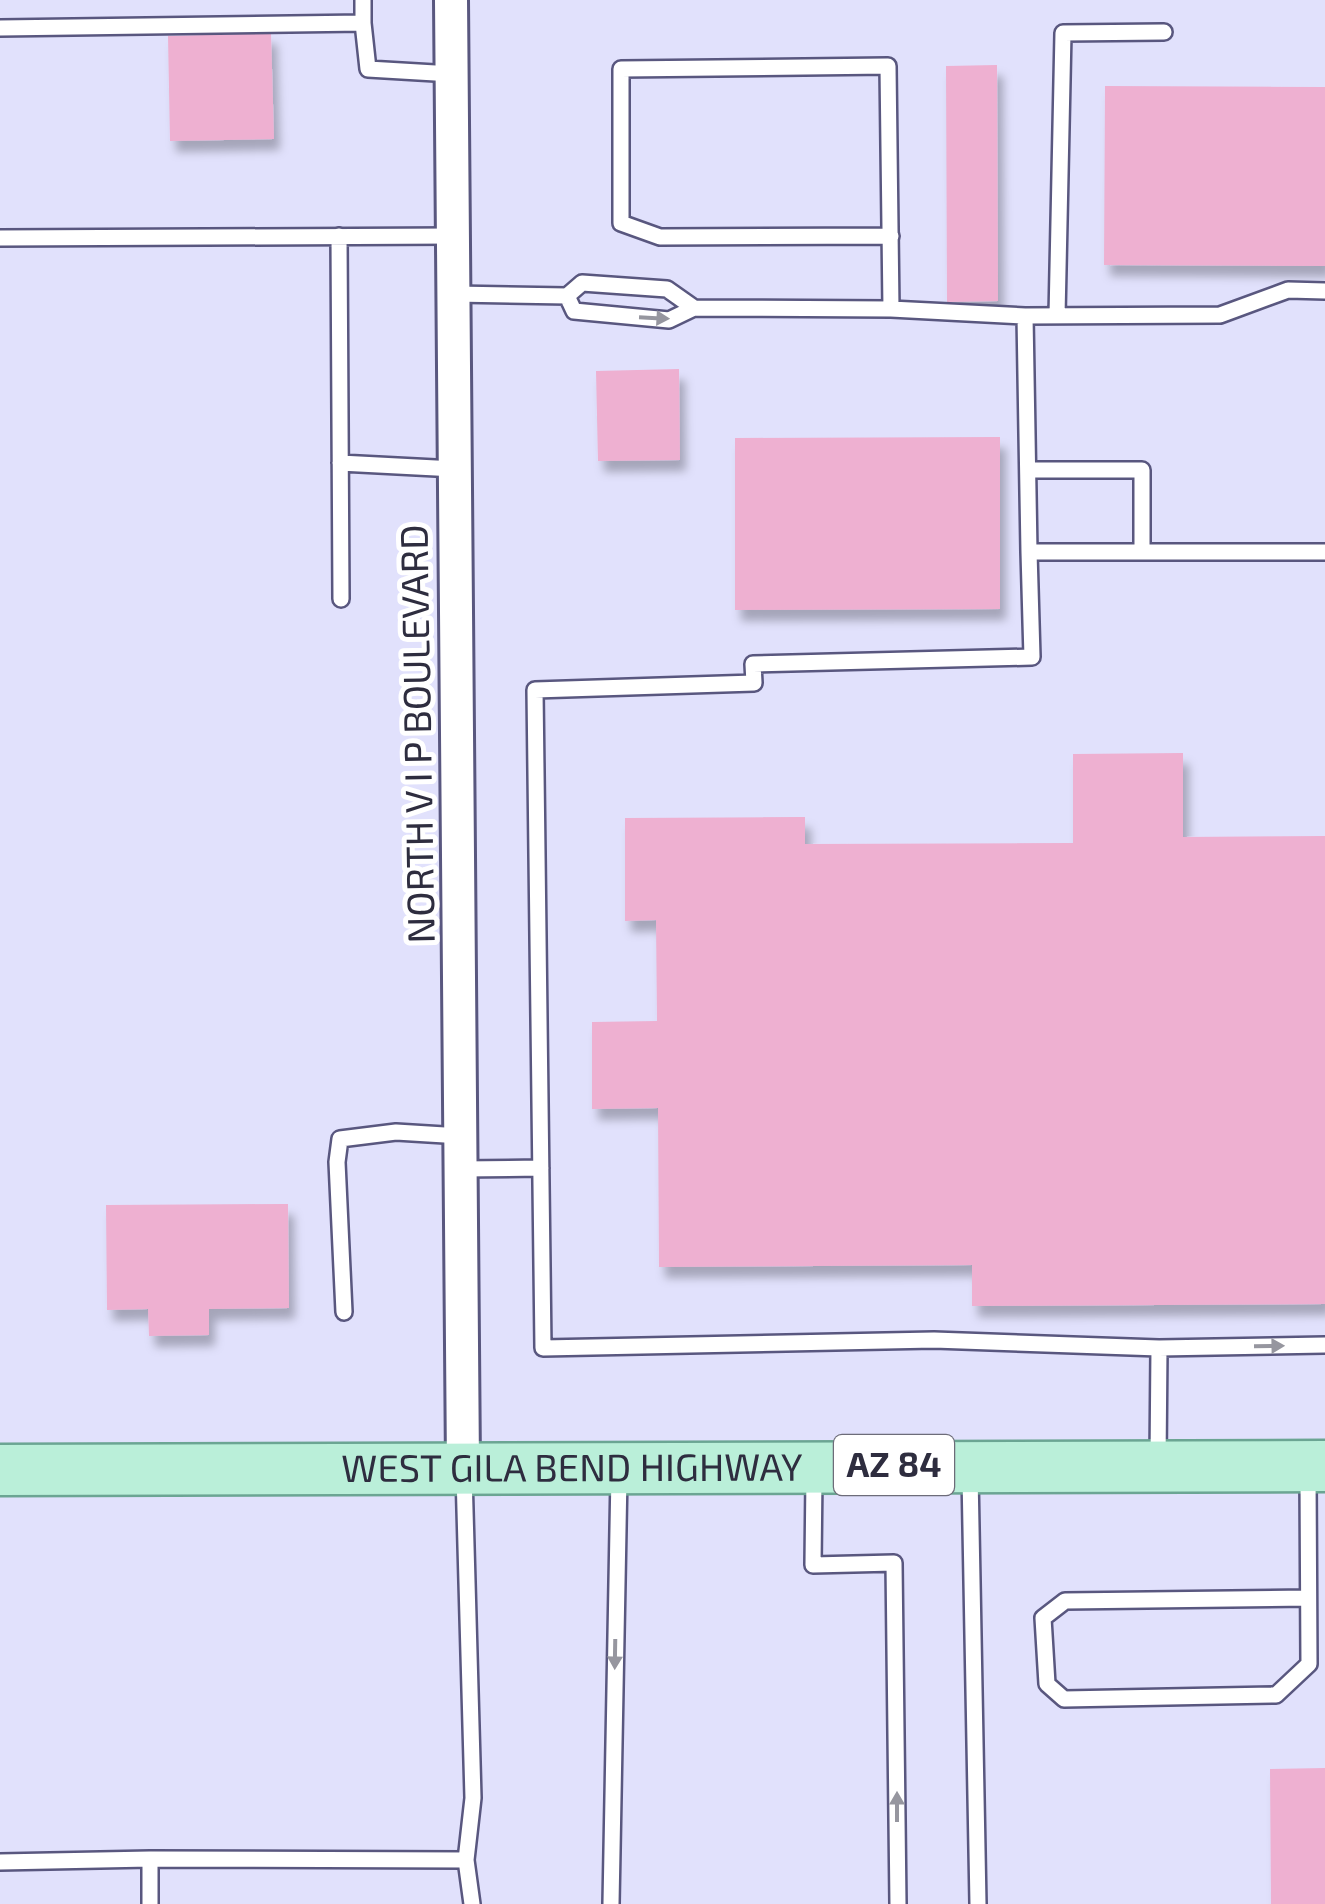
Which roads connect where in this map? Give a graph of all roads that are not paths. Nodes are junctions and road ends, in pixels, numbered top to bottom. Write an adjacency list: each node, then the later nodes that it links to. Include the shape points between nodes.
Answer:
1 (363, 0): 3 (lane)
2 (452, 0): 6 (street, NORTH V I P BOULEVARD)
3 (363, 23): 4 (lane); 6 (lane, via 368,69)
4 (0, 28)
5 (1164, 32): 17 (lane, via 1062,33)
6 (452, 74): 8 (street, NORTH V I P BOULEVARD)
7 (339, 236): 8 (lane); 10 (lane); 18 (lane)
8 (454, 236): 12 (street, NORTH V I P BOULEVARD)
9 (891, 236): 9 (lane, via 888,66 622,69 622,224 660,237); 15 (lane)
10 (0, 238)
11 (1325, 291): 17 (lane, via 1288,290 1220,315)
12 (454, 294): 13 (lane); 19 (street, NORTH V I P BOULEVARD)
13 (567, 296): 14 (lane, via 582,284 667,289); 14 (lane, one-way to 14, via 574,311 670,320)
14 (694, 308): 15 (lane)
15 (890, 309): 16 (lane)
16 (1024, 316): 17 (lane); 20 (lane)
17 (1057, 316)
18 (340, 463): 19 (lane); 24 (lane)
19 (455, 469): 25 (street, NORTH V I P BOULEVARD)
20 (1028, 470): 21 (lane, via 1142,470); 22 (lane)
21 (1142, 549): 22 (lane); 23 (lane)
22 (1030, 552): 26 (lane, via 1032,656 753,664 754,683 535,690)
23 (1325, 552)
24 (341, 599)
25 (461, 1136): 27 (street, NORTH V I P BOULEVARD); 28 (lane, via 396,1132 340,1139)
26 (541, 1168): 27 (lane); 30 (lane, via 543,1348 934,1340)
27 (461, 1169): 36 (street, NORTH V I P BOULEVARD)
28 (344, 1312)
29 (1325, 1345): 30 (lane, one-way to 29)
30 (1159, 1348): 34 (lane)
31 (970, 1465): 33 (main road, WEST GILA BEND HIGHWAY / AZ 84); 34 (main road, WEST GILA BEND HIGHWAY / AZ 84); 47 (lane)
32 (619, 1466): 33 (main road, WEST GILA BEND HIGHWAY / AZ 84); 36 (main road, WEST GILA BEND HIGHWAY / AZ 84); 45 (lane, one-way to 45)
33 (814, 1466): 46 (lane, one-way to 33, via 894,1562 813,1565)
34 (1158, 1466): 35 (main road, WEST GILA BEND HIGHWAY / AZ 84)
35 (1316, 1466): 38 (lane)
36 (464, 1467): 37 (main road, WEST GILA BEND HIGHWAY / AZ 84); 41 (lane, via 473,1798)
37 (0, 1470)
38 (1308, 1598): 39 (lane); 39 (lane, via 1065,1601 1043,1618 1047,1684 1064,1700 1276,1695 1309,1664)
39 (1317, 1632)
40 (150, 1859): 41 (lane); 42 (lane); 43 (lane)
41 (466, 1860): 44 (lane)
42 (0, 1862)
43 (150, 1904)
44 (472, 1904)
45 (611, 1904)
46 (898, 1904)
47 (978, 1904)

